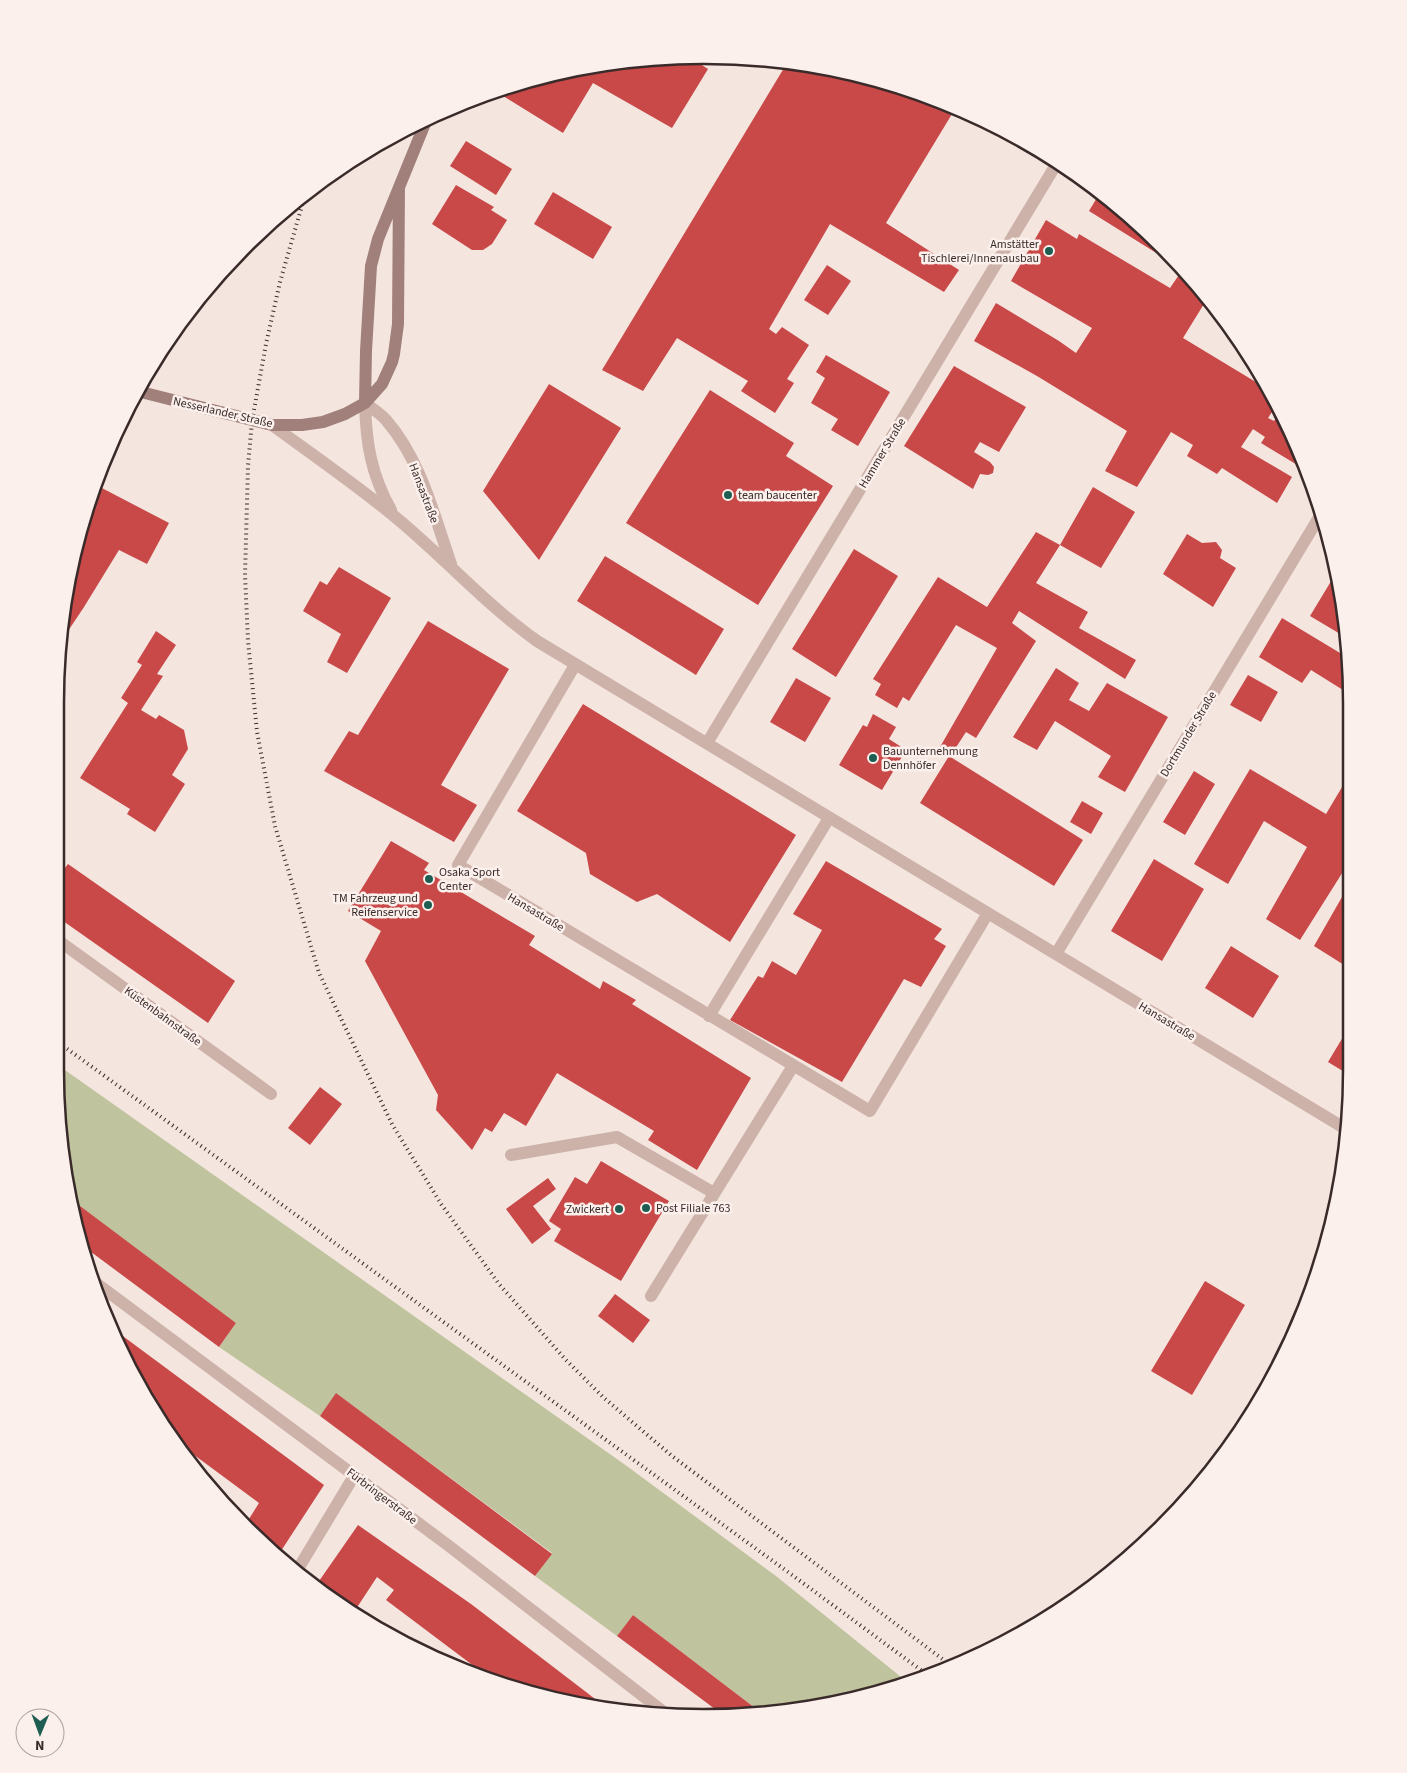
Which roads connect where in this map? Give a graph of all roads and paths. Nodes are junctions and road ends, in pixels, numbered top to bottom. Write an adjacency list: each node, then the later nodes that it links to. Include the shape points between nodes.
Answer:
1 (423, 129): 3 (main road, Nesserlander Straße)
2 (1054, 169): 11 (street, Hammer Straße)
3 (399, 187): 5 (main road, Nesserlander Straße, via 371,266); 5 (main road, Nesserlander Straße, via 398,324 394,354 382,384)
4 (144, 393): 6 (main road, Nesserlander Straße)
5 (365, 403): 6 (main road, Nesserlander Straße, via 323,422); 7 (street, Hansastraße, via 371,464 377,485); 9 (street, Hansastraße, via 385,419 406,449 421,479)
6 (272, 425): 7 (street, Hansastraße)
7 (393, 515): 9 (street, Hansastraße)
8 (1316, 522): 15 (street, Dortmunder Straße)
9 (452, 566): 10 (street, Hansastraße, via 510,622)
10 (575, 666): 11 (street, Hansastraße); 16 (street, Hansastraße, via 458,866)
11 (706, 743): 12 (street, Hansastraße)
12 (830, 818): 13 (street, Hansastraße); 16 (street)
13 (988, 913): 15 (street, Hansastraße); 17 (street, Hansastraße, via 870,1111)
14 (64, 944): 18 (street, Küstenbahnstraße)
15 (1056, 954): 19 (street, Hansastraße)
16 (710, 1016): 17 (street, Hansastraße)
17 (793, 1066): 21 (street)
18 (271, 1094)
19 (1341, 1126)
20 (511, 1155): 21 (street, via 617,1137)
21 (714, 1193): 23 (street)
22 (103, 1288): 24 (street, Fürbringerstraße)
23 (651, 1296)
24 (354, 1476): 25 (street); 26 (street, Fürbringerstraße)
25 (300, 1565)
26 (658, 1708)

